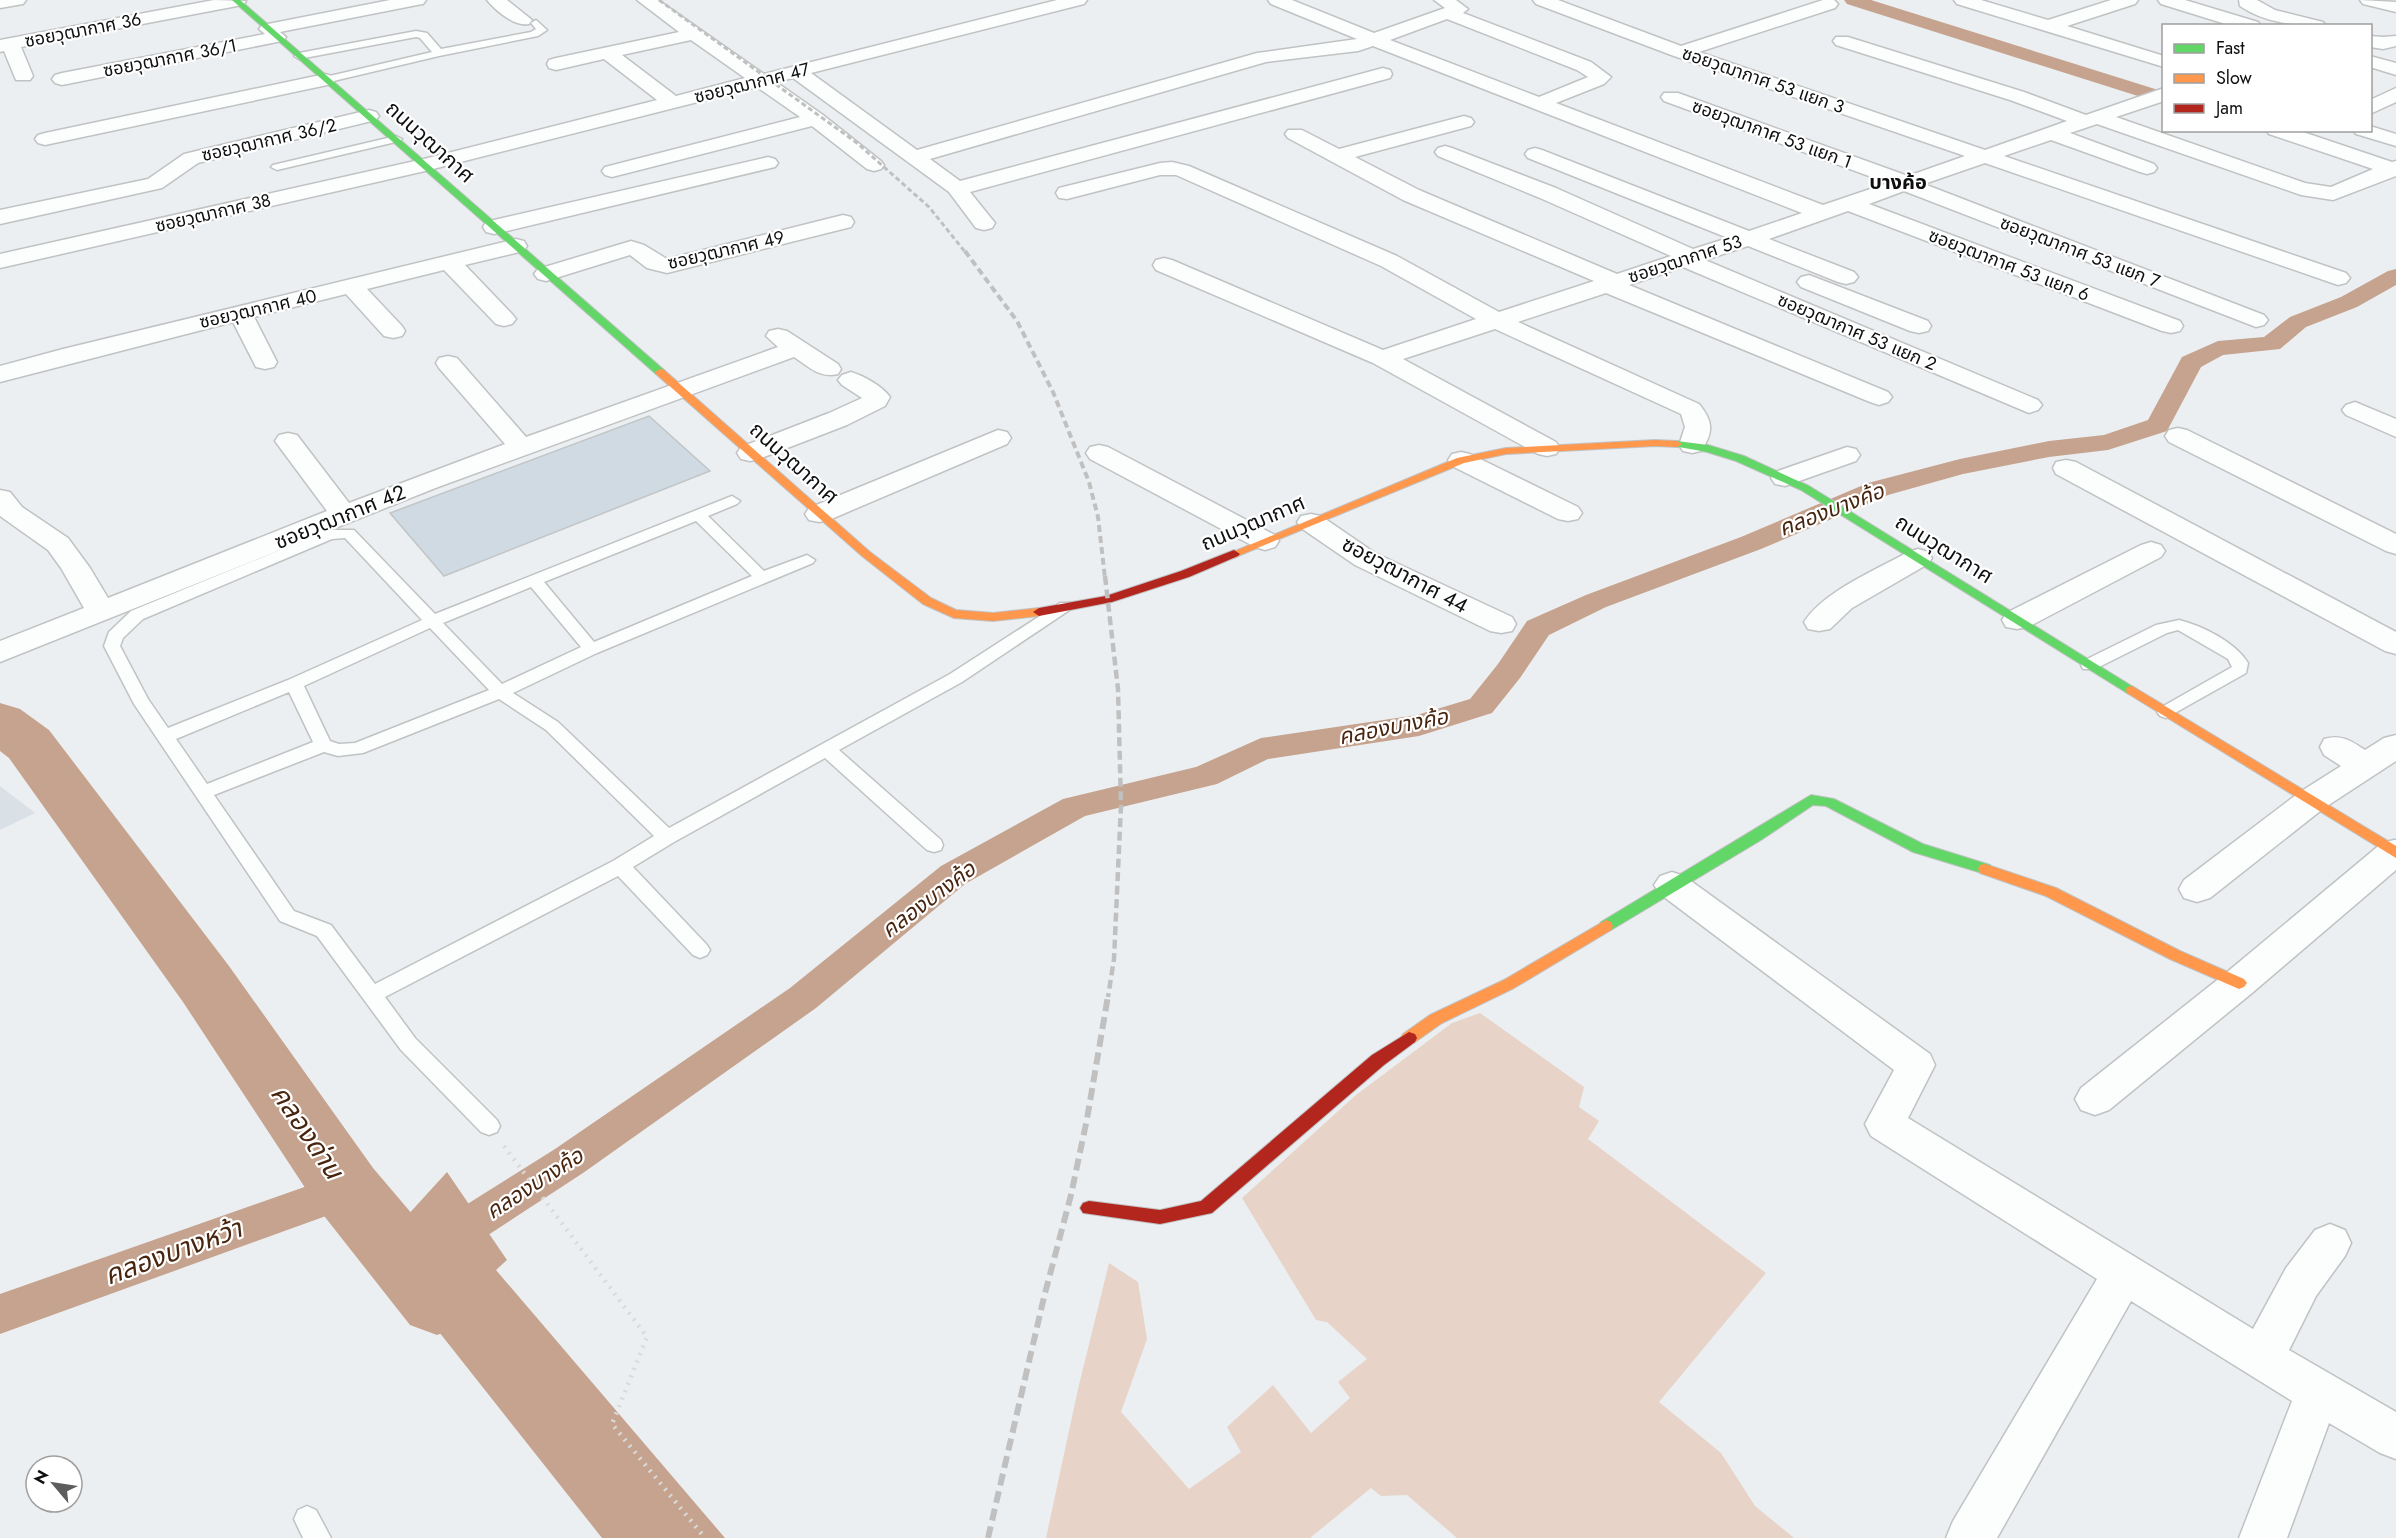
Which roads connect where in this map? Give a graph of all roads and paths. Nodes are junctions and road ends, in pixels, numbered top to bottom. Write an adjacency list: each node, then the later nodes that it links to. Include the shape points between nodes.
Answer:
1 (17, 0): 15 (street)
2 (261, 0): 14 (street, ซอยวุฒากาศ 36)
3 (417, 0): 23 (street, ซอยวุฒากาศ 36/1)
4 (496, 0): 19 (street)
5 (646, 0): 24 (street)
6 (1078, 0): 39 (street, ซอยวุฒากาศ 47)
7 (1277, 0): 25 (street)
8 (1542, 0): 31 (street, ซอยวุฒากาศ 53 แยก 3)
9 (1963, 0): 22 (street)
10 (2167, 0): 20 (street)
11 (2248, 0): 21 (street, via 2249,5 2259,9)
12 (2369, 0): 18 (street)
13 (2114, 1): 22 (street)
14 (238, 2): 23 (main road, ถนนวุฒากาศ); 29 (street, ซอยวุฒากาศ 36)
15 (0, 3)
16 (1829, 4): 31 (street)
17 (1446, 7): 25 (street); 52 (street, via 1584,66 1601,77)
18 (2396, 8)
19 (530, 22): 32 (lane, via 542,30)
20 (2245, 24)
21 (2310, 24)
22 (2049, 26): 34 (street)
23 (273, 33): 33 (main road, ถนนวุฒากาศ); 43 (street, ซอยวุฒากาศ 36/1)
24 (694, 34): 30 (street); 45 (street)
25 (1372, 39): 36 (street, via 1350,47); 52 (street)
26 (1842, 41): 56 (street)
27 (2372, 41): 28 (street)
28 (2396, 41)
29 (6, 45): 42 (street)
30 (606, 52): 37 (street); 51 (street)
31 (1681, 52): 70 (street, ซอยวุฒากาศ 53 แยก 3)
32 (439, 53): 33 (lane, via 423,35 416,34); 44 (lane)
33 (299, 57): 44 (main road, ถนนวุฒากาศ)
34 (2162, 62)
35 (2372, 62): 38 (street)
36 (1242, 63): 40 (street); 71 (street)
37 (556, 64)
38 (2396, 69)
39 (797, 72): 45 (street, ซอยวุฒากาศ 47); 71 (street)
40 (1261, 74)
41 (1383, 74): 49 (street)
42 (23, 75)
43 (62, 79)
44 (325, 80): 54 (main road, ถนนวุฒากาศ); 63 (street)
45 (762, 81): 51 (street, ซอยวุฒากาศ 47); 55 (street)
46 (1281, 85): 49 (street)
47 (2396, 94): 53 (street)
48 (2162, 95): 56 (street, ซอยวุฒากาศ 53)
49 (1301, 96): 80 (street)
50 (1671, 97): 79 (street, ซอยวุฒากาศ 53 แยก 1)
51 (673, 103): 73 (street, ซอยวุฒากาศ 47)
52 (1540, 103): 83 (street)
53 (2372, 107)
54 (369, 116): 64 (main road, ถนนวุฒากาศ); 84 (street, ซอยวุฒากาศ 36/2, via 191,158 155,184)
55 (816, 119): 74 (street); 78 (street)
56 (2091, 119): 60 (street, ซอยวุฒากาศ 53); 66 (street)
57 (1464, 122): 69 (street)
58 (2282, 132): 77 (street)
59 (2370, 132): 65 (street)
60 (2050, 133): 70 (street, ซอยวุฒากาศ 53); 76 (street)
61 (1295, 134): 69 (street)
62 (2197, 134): 66 (street)
63 (45, 139)
64 (396, 139): 73 (main road, ถนนวุฒากาศ); 75 (lane)
65 (2396, 140)
66 (2171, 143): 77 (street, via 2321,194 2333,194)
67 (1444, 152): 93 (street, ซอยวุฒากาศ 53 แยก 2, via 1548,193)
68 (1535, 154): 90 (street)
69 (1336, 156): 89 (street, via 1411,195)
70 (1985, 156): 79 (street, ซอยวุฒากาศ 53); 99 (street, ซอยวุฒากาศ 53 แยก 3)
71 (915, 157): 80 (street)
72 (768, 163): 88 (street)
73 (425, 165): 88 (main road, ถนนวุฒากาศ); 94 (street, ซอยวุฒากาศ 38)
74 (874, 165)
75 (277, 167)
76 (2147, 168)
77 (2395, 168)
78 (612, 171)
79 (1906, 183): 82 (street, ซอยวุฒากาศ 53); 104 (street, ซอยวุฒากาศ 53 แยก 7)
80 (959, 188): 86 (street, via 960,195)
81 (1067, 193): 105 (street, via 1160,169 1182,170 1389,261)
82 (1847, 203): 83 (street, ซอยวุฒากาศ 53); 107 (street, ซอยวุฒากาศ 53 แยก 6)
83 (1820, 213): 90 (street, ซอยวุฒากาศ 53)
84 (0, 217)
85 (843, 222): 97 (street, ซอยวุฒากาศ 49, via 667,266 650,262 631,248)
86 (984, 223)
87 (1536, 225): 89 (street, via 1507,219)
88 (494, 227): 91 (main road, ถนนวุฒากาศ)
89 (1489, 227): 100 (street)
90 (1750, 238): 92 (street, ซอยวุฒากาศ 53); 98 (street)
91 (516, 246): 95 (street, ซอยวุฒากาศ 40); 97 (main road, ถนนวุฒากาศ)
92 (1721, 248): 93 (street, ซอยวุฒากาศ 53); 106 (street, ซอยวุฒากาศ 53 แยก 2)
93 (1688, 258): 100 (street, ซอยวุฒากาศ 53); 117 (street, ซอยวุฒากาศ 53 แยก 2)
94 (0, 261)
95 (450, 263): 101 (street, ซอยวุฒากาศ 40); 103 (street)
96 (1164, 265): 111 (street)
97 (546, 274): 115 (main road, ถนนวุฒากาศ)
98 (1846, 277)
99 (2338, 278)
100 (1612, 283): 105 (street, ซอยวุฒากาศ 53); 116 (street)
101 (352, 287): 102 (street, ซอยวุฒากาศ 40); 108 (street)
102 (240, 313): 112 (street); 114 (street, ซอยวุฒากาศ 40)
103 (504, 319)
104 (2256, 320)
105 (1497, 321): 111 (street, ซอยวุฒากาศ 53); 123 (street, via 1690,409 1699,426)
106 (1919, 326)
107 (2171, 327)
108 (393, 331)
109 (775, 334): 110 (street)
110 (797, 348): 115 (street, ซอยวุฒากาศ 42); 126 (street, via 877,397 876,401)
111 (1383, 358): 125 (street)
112 (266, 362)
113 (448, 363): 124 (street)
114 (0, 374)
115 (683, 391): 124 (street, ซอยวุฒากาศ 42); 126 (main road, ถนนวุฒากาศ)
116 (1879, 397)
117 (2029, 405)
118 (2355, 410): 119 (street)
119 (2396, 429)
120 (2178, 436): 140 (street)
121 (998, 438): 135 (street)
122 (288, 441): 136 (street)
123 (1692, 445): 125 (main road, ถนนวุฒากาศ); 131 (main road, ถนนวุฒากาศ, via 1750,462)
124 (522, 448): 136 (street, ซอยวุฒากาศ 42, via 450,481)
125 (1547, 448): 129 (main road, ถนนวุฒากาศ)
126 (750, 453): 135 (main road, ถนนวุฒากาศ)
127 (1099, 453): 139 (street)
128 (1847, 455): 131 (street)
129 (1461, 460): 134 (street); 138 (main road, ถนนวุฒากาศ)
130 (2066, 468): 152 (street)
131 (1785, 478): 142 (main road, ถนนวุฒากาศ)
132 (0, 498): 147 (street, via 18,519 57,543)
133 (732, 501): 137 (lane)
134 (1568, 513)
135 (819, 514): 146 (main road, ถนนวุฒากาศ, via 927,601 954,614 1026,615)
136 (344, 515): 147 (street, ซอยวุฒากาศ 42)
137 (698, 515): 144 (lane); 145 (lane)
138 (1311, 522): 139 (main road, ถนนวุฒากาศ); 151 (street, ซอยวุฒากาศ 44, via 1365,559)
139 (1265, 541): 146 (main road, ถนนวุฒากาศ, via 1141,589)
140 (2396, 544)
141 (2151, 551): 148 (street)
142 (1918, 558): 148 (main road, ถนนวุฒากาศ); 150 (street, via 1842,602)
143 (807, 560): 144 (lane)
144 (762, 577): 153 (lane)
145 (534, 580): 149 (lane); 153 (lane)
146 (1066, 607): 163 (lane, via 956,678)
147 (101, 612): 154 (street, ซอยวุฒากาศ 42)
148 (2017, 620): 155 (main road, ถนนวุฒากาศ)
149 (433, 621): 156 (lane); 157 (lane); 159 (lane, via 349,532 329,535 173,598 137,615 115,636 112,646 140,700)
150 (1819, 622)
151 (1501, 624)
152 (2396, 644)
153 (591, 649): 157 (lane)
154 (0, 652)
155 (2089, 665): 158 (main road, ถนนวุฒากาศ); 158 (lane, via 2162,629 2179,625 2192,628 2240,663 2240,669)
156 (294, 684): 159 (lane); 160 (lane)
157 (500, 692): 160 (lane, via 357,749 338,750); 167 (lane, via 552,726)
158 (2166, 712): 166 (main road, ถนนวุฒากาศ)
159 (166, 736): 165 (lane)
160 (323, 745): 165 (lane)
161 (2396, 746): 164 (street)
162 (2336, 747): 164 (street)
163 (827, 749): 167 (lane); 168 (lane)
164 (2366, 766): 166 (street)
165 (205, 792): 175 (lane, via 287,916 324,930)
166 (2312, 800): 169 (main road, ถนนวุฒากาศ); 172 (street)
167 (667, 837): 170 (lane)
168 (934, 845)
169 (2395, 852): 174 (street)
170 (620, 866): 173 (lane); 175 (lane)
171 (1672, 885): 174 (main road, via 1811,800 1829,801 1918,848 2046,888 2203,970); 178 (main road, via 1509,984 1436,1019 1378,1060 1206,1208 1160,1217); 180 (street, via 1916,1065 1884,1124)
172 (2196, 889)
173 (700, 950)
174 (2239, 983): 176 (street)
175 (373, 994): 177 (lane, via 408,1044)
176 (2095, 1099)
177 (489, 1126): 184 (path, via 647,1337 612,1424)
178 (1089, 1208)
179 (2330, 1243): 181 (street, via 2301,1282)
180 (2124, 1273): 181 (street); 185 (street)
181 (2261, 1358): 182 (street)
182 (2318, 1392): 183 (street); 186 (street)
183 (2396, 1437)
184 (705, 1538)
185 (1970, 1538)
186 (2263, 1538)

